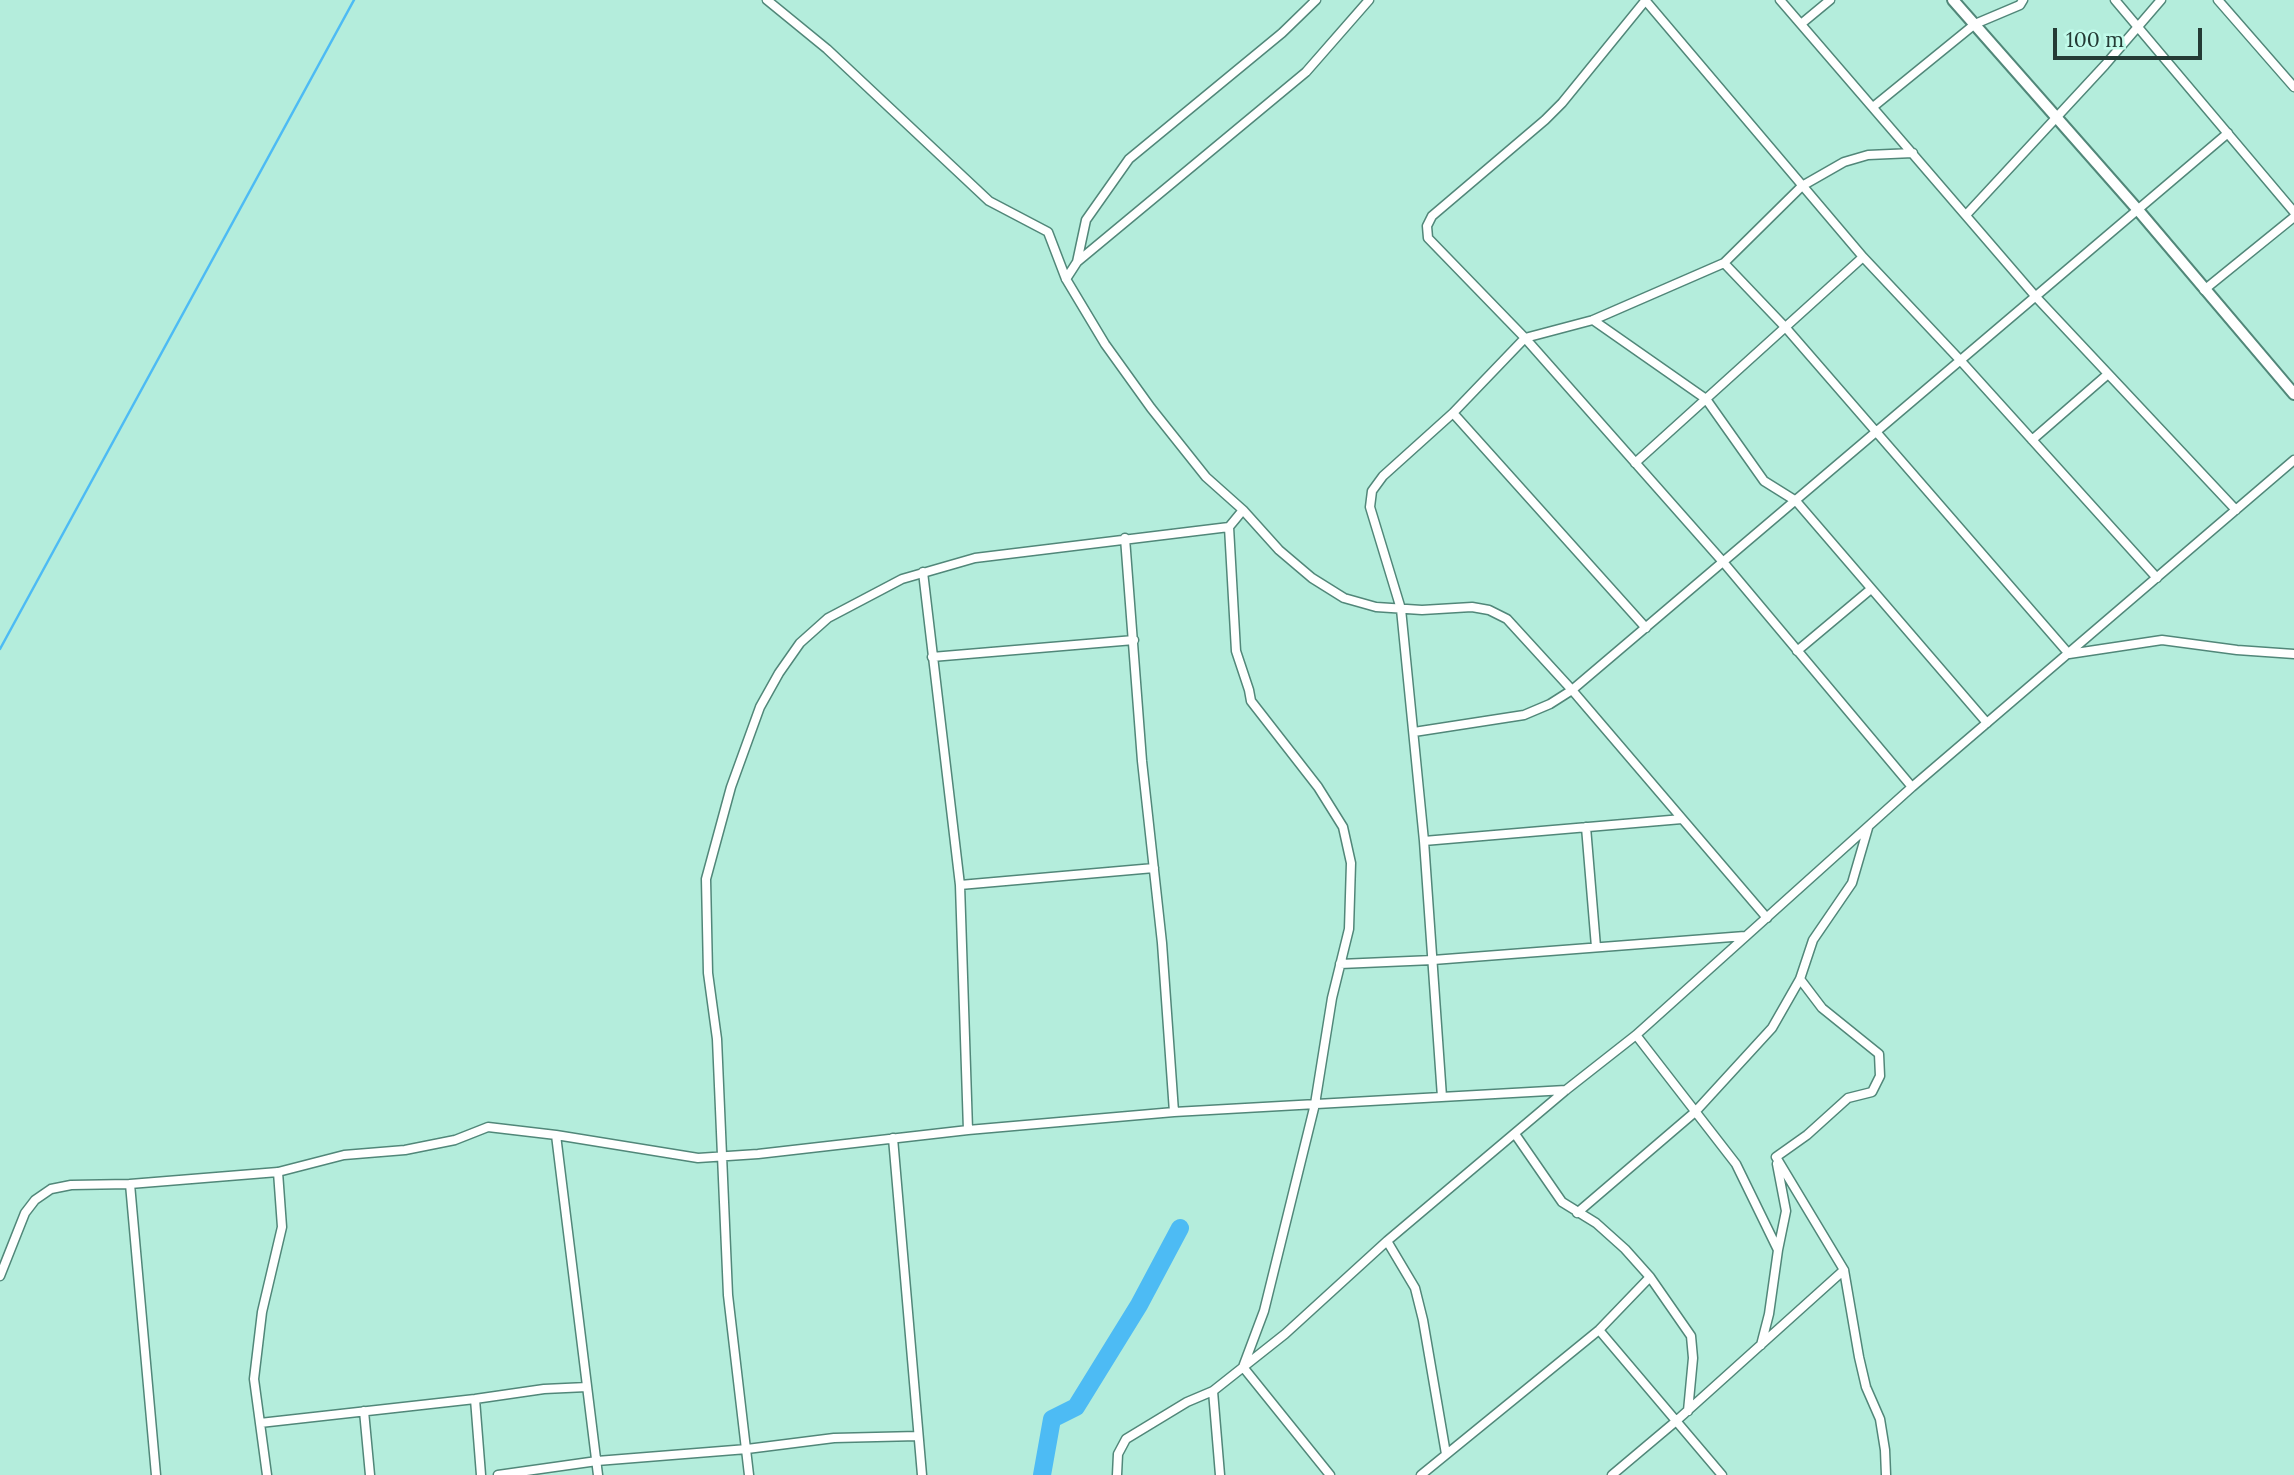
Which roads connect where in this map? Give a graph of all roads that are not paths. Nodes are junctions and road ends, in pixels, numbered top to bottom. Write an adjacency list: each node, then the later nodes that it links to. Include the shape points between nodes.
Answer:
1 (767, 0): 27 (street, via 989,201 1048,232)
2 (1316, 0): 25 (street, via 1129,159 1086,220)
3 (1369, 0): 25 (street, via 1306,72)
4 (1645, 0): 20 (street); 32 (street, via 1562,103 1432,216 1427,226 1428,238)
5 (1780, 0): 12 (street)
6 (1830, 0): 12 (street)
7 (1953, 0): 13 (street)
8 (2023, 0): 13 (street)
9 (2115, 0): 14 (street)
10 (2161, 0): 14 (street)
11 (2218, 0): 15 (street)
12 (1801, 24): 16 (street)
13 (1975, 24): 16 (street); 17 (street)
14 (2137, 27): 17 (street); 18 (street)
15 (2294, 87)
16 (1873, 107): 19 (street)
17 (2056, 119): 21 (street); 23 (street)
18 (2228, 133): 21 (street); 22 (street)
19 (1913, 153): 20 (street, via 1858,157); 23 (street)
20 (1802, 186): 24 (street); 26 (street)
21 (2138, 210): 28 (street); 29 (street)
22 (2294, 214): 28 (street)
23 (1965, 215): 29 (street)
24 (1863, 257): 31 (street); 33 (street)
25 (1077, 262): 27 (street)
26 (1724, 262): 30 (street); 31 (street)
27 (1066, 279): 43 (street, via 1151,408 1206,477)
28 (2204, 290): 35 (street)
29 (2036, 297): 33 (street); 34 (street)
30 (1592, 320): 32 (street); 36 (street)
31 (1786, 328): 36 (street); 38 (street)
32 (1525, 338): 37 (street); 41 (street)
33 (1961, 360): 38 (street); 39 (street)
34 (2108, 374): 39 (street); 44 (street)
35 (2294, 394)
36 (1706, 399): 41 (street); 42 (street, via 1763,481)
37 (1453, 412): 51 (street, via 1372,491 1370,507); 52 (street)
38 (1875, 432): 42 (street); 55 (street)
39 (2032, 440): 49 (street)
40 (2294, 460): 44 (street)
41 (1635, 463): 47 (street)
42 (1796, 501): 47 (street); 50 (street)
43 (1243, 510): 45 (street); 51 (street, via 1312,578 1344,598)
44 (2236, 510): 49 (street)
45 (1229, 527): 46 (street); 72 (street, via 1236,651 1251,701 1343,827 1351,863 1349,929)
46 (1125, 538): 48 (street, via 975,558); 53 (street)
47 (1724, 563): 52 (street); 54 (street)
48 (922, 572): 57 (street); 84 (street, via 828,618 800,643 760,707 731,787 706,879 708,973 717,1040)
49 (2157, 578): 55 (street)
50 (1871, 589): 54 (street); 59 (street)
51 (1401, 609): 58 (street, via 1489,610 1507,619); 60 (street)
52 (1646, 628): 58 (street)
53 (1134, 640): 57 (street); 66 (street)
54 (1797, 651): 61 (street)
55 (2068, 654): 56 (street, via 2162,640); 59 (street)
56 (2294, 654)
57 (932, 657): 67 (street)
58 (1572, 690): 60 (street, via 1524,715); 62 (street)
59 (1987, 723): 61 (street)
60 (1414, 732): 65 (street)
61 (1912, 787): 64 (street)
62 (1682, 819): 63 (street); 68 (street)
63 (1586, 827): 65 (street); 70 (street)
64 (1868, 828): 68 (street); 73 (street, via 1852,883 1813,940)
65 (1424, 841): 71 (street)
66 (1154, 868): 67 (street); 78 (street)
67 (960, 885): 80 (street)
68 (1767, 918): 69 (street)
69 (1745, 936): 70 (street); 74 (street)
70 (1596, 947): 71 (street)
71 (1433, 960): 72 (street); 76 (street)
72 (1340, 964): 77 (street)
73 (1800, 979): 79 (street, via 1772,1028); 85 (street, via 1822,1008 1879,1054 1880,1076 1872,1092 1848,1098)
74 (1636, 1035): 75 (street); 79 (street)
75 (1566, 1090): 76 (street); 81 (street)
76 (1442, 1097): 77 (street)
77 (1315, 1104): 78 (street); 96 (street, via 1264,1311)
78 (1174, 1112): 80 (street)
79 (1695, 1112): 88 (street); 90 (street, via 1736,1164)
80 (968, 1130): 83 (street)
81 (1515, 1134): 88 (street, via 1562,1202); 89 (street)
82 (556, 1135): 84 (street, via 698,1158); 86 (street, via 488,1127 455,1140 344,1155); 97 (street)
83 (893, 1138): 84 (street); 104 (street)
84 (723, 1157): 105 (street, via 728,1295)
85 (1776, 1157): 90 (street, via 1786,1211); 91 (street)
86 (278, 1172): 87 (street); 103 (street, via 282,1227 262,1312 254,1379)
87 (130, 1184): 92 (street, via 71,1185 51,1189 35,1200 24,1213); 108 (street)
88 (1577, 1213): 93 (street, via 1595,1223)
89 (1387, 1241): 96 (street); 106 (street, via 1415,1288)
90 (1778, 1250): 95 (street)
91 (1844, 1270): 95 (street); 122 (street, via 1866,1387 1880,1419)
92 (0, 1276)
93 (1650, 1278): 94 (street); 100 (street, via 1691,1336)
94 (1599, 1330): 102 (street); 106 (street)
95 (1761, 1345): 100 (street)
96 (1243, 1367): 98 (street); 118 (street)
97 (587, 1387): 99 (street); 107 (street)
98 (1213, 1391): 116 (street, via 1126,1439 1118,1454); 117 (street)
99 (475, 1399): 101 (street); 111 (street)
100 (1688, 1410): 102 (street)
101 (365, 1411): 103 (street); 110 (street)
102 (1675, 1422): 120 (street); 121 (street)
103 (260, 1423): 109 (street)
104 (918, 1436): 105 (street, via 834,1438); 115 (street)
105 (747, 1450): 107 (street); 114 (street)
106 (1446, 1454): 119 (street)
107 (597, 1461): 112 (street); 113 (street)
108 (156, 1475)
109 (267, 1475)
110 (370, 1475)
111 (481, 1475)
112 (498, 1475)
113 (598, 1475)
114 (750, 1475)
115 (922, 1475)
116 (1117, 1475)
117 (1220, 1475)
118 (1330, 1475)
119 (1421, 1475)
120 (1612, 1475)
121 (1722, 1475)
122 (1886, 1475)

